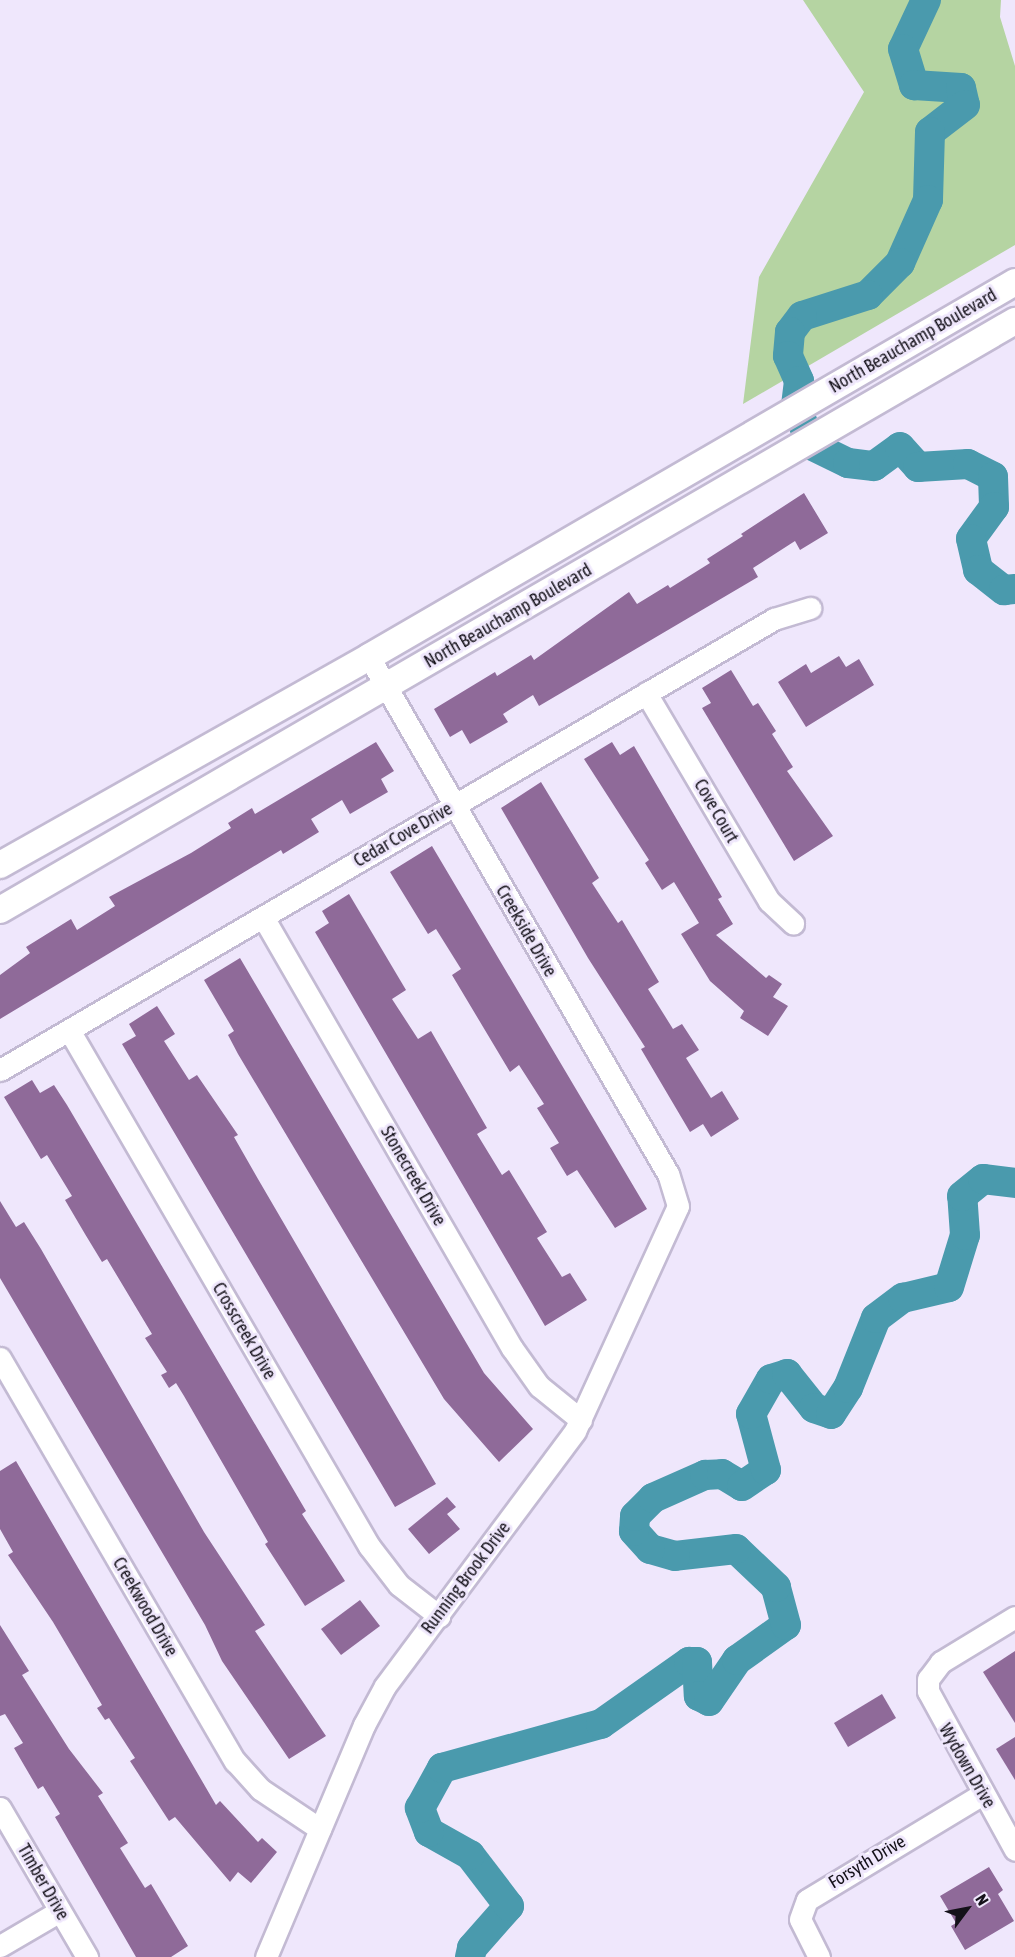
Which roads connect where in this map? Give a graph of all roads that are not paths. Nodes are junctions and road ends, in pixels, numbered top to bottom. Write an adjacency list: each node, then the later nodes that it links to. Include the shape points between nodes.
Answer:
1 (1010, 285): 4 (street, North Beauchamp Boulevard)
2 (1015, 321): 5 (street, North Beauchamp Boulevard)
3 (810, 608): 6 (street, Cedar Cove Drive, via 774,619)
4 (369, 657): 5 (street, Creekside Drive); 8 (street, North Beauchamp Boulevard)
5 (386, 687): 7 (street, Creekside Drive); 9 (street, North Beauchamp Boulevard)
6 (646, 693): 7 (street, Cedar Cove Drive); 11 (street, Cove Court, via 769,901)
7 (454, 806): 10 (street, Cedar Cove Drive); 14 (street, Creekside Drive, via 668,1174)
8 (0, 865)
9 (0, 910)
10 (263, 916): 12 (street, Cedar Cove Drive); 16 (street, Stonecreek Drive, via 512,1348 539,1386)
11 (792, 923)
12 (69, 1030): 13 (street, Cedar Cove Drive); 17 (street, Crosscreek Drive, via 369,1546 399,1585)
13 (0, 1070)
14 (678, 1206): 16 (street, Running Brook Drive)
15 (0, 1358): 21 (street, Creekwood Drive, via 234,1761 260,1790)
16 (582, 1420): 17 (street, Running Brook Drive)
17 (439, 1616): 21 (street, Running Brook Drive, via 385,1686)
18 (1015, 1617): 19 (street, Wydown Drive, via 941,1662 928,1679 930,1702)
19 (983, 1794): 22 (street, Wydown Drive); 27 (street, Forsyth Drive, via 807,1900 800,1919)
20 (0, 1808): 23 (street, Timber Drive)
21 (320, 1829): 26 (street, Running Brook Drive)
22 (1015, 1850)
23 (60, 1911): 24 (street); 25 (street, Timber Drive)
24 (0, 1946)
25 (87, 1957)
26 (266, 1957)
27 (819, 1957)

